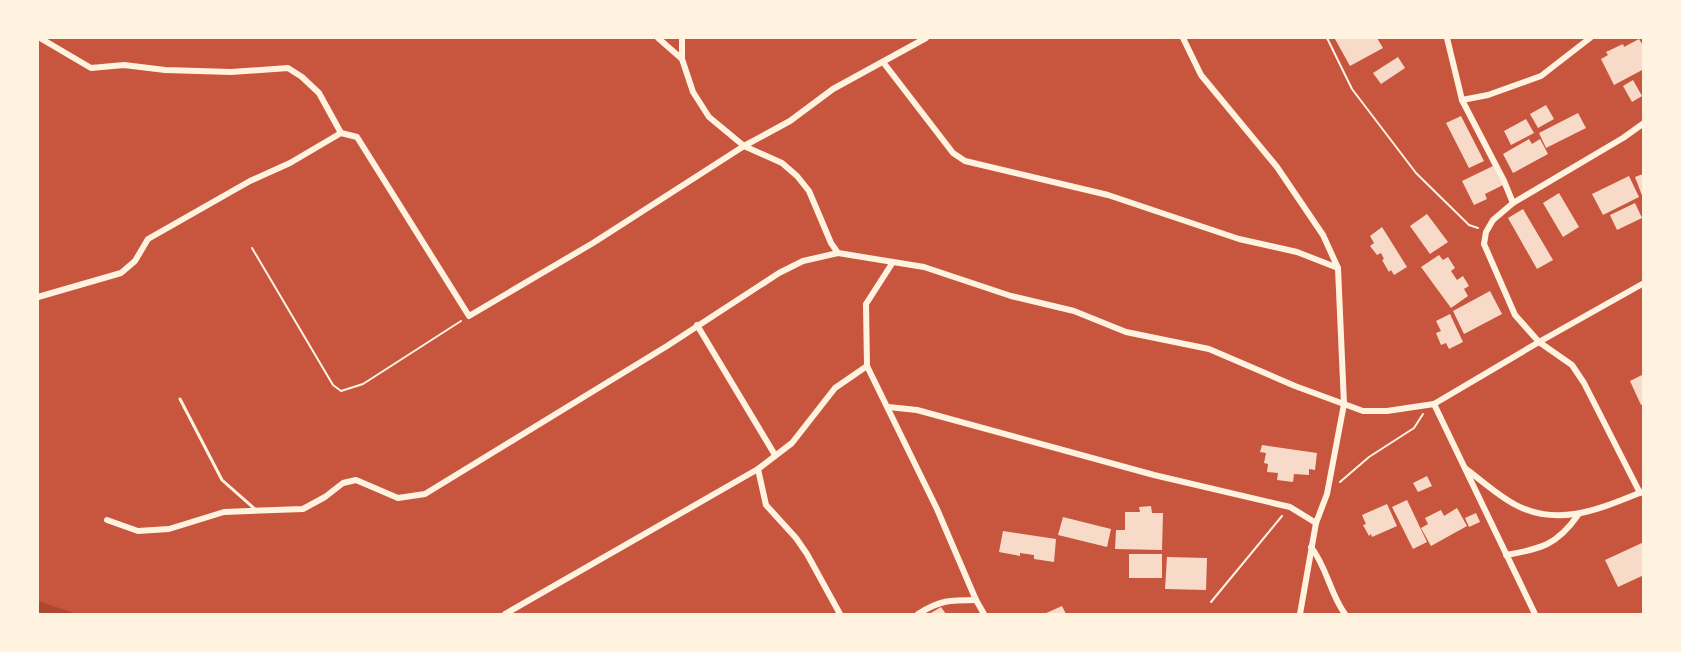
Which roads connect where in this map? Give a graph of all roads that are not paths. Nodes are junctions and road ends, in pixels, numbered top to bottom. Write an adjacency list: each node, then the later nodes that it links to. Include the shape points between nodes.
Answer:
1 (40, 38): 12 (street, via 91,68 124,65 231,72 288,68 319,93)
2 (658, 38): 8 (street)
3 (682, 38): 8 (street)
4 (926, 38): 9 (street)
5 (1183, 38): 17 (street, via 1202,75 1276,167 1323,235)
6 (1447, 38): 10 (street)
7 (1590, 38): 10 (street, via 1541,76)
8 (682, 59): 13 (street, via 693,92 709,117)
9 (883, 63): 13 (street); 17 (street, via 953,153 965,161 1108,195)
10 (1462, 100): 14 (street)
11 (1644, 123): 14 (street)
12 (341, 133): 13 (street, via 357,137 469,316 593,243); 19 (street, via 148,239 135,261 121,273)
13 (744, 146): 15 (street, via 782,163 797,176 809,191)
14 (1513, 203): 21 (street, via 1492,220 1484,244 1515,315)
15 (838, 253): 16 (street); 20 (street, via 804,261 779,273)
16 (894, 262): 22 (street, via 867,304); 24 (street, via 924,267 1011,296 1074,311 1126,332 1209,349)
17 (1338, 268): 24 (street)
18 (1644, 283): 21 (street)
19 (38, 297)
20 (698, 326): 27 (street); 31 (street, via 425,494 398,498 356,480 343,483 303,509)
21 (1539, 342): 25 (street); 30 (street, via 1572,365)
22 (867, 366): 26 (street); 27 (street, via 835,388 792,443)
23 (180, 399): 31 (lane, via 222,480)
24 (1344, 404): 25 (street, via 1363,411 1387,411); 34 (street, via 1327,494)
25 (1434, 404): 28 (street)
26 (888, 407): 34 (street, via 1290,507); 37 (street, via 937,508)
27 (775, 455): 29 (street)
28 (1463, 466): 32 (street, via 1524,509 1562,517); 36 (street)
29 (758, 469): 38 (street); 39 (street, via 766,505 807,554)
30 (1642, 492): 32 (street)
31 (257, 511): 33 (street, via 224,512 170,529 138,531)
32 (1579, 515): 36 (street, via 1568,530 1540,549)
33 (107, 520)
34 (1316, 523): 35 (street)
35 (1311, 547): 42 (street); 43 (street)
36 (1506, 555): 44 (street)
37 (975, 600): 40 (street, via 936,603); 41 (street)
38 (505, 615)
39 (840, 615)
40 (918, 615)
41 (984, 615)
42 (1300, 615)
43 (1346, 615)
44 (1535, 615)

